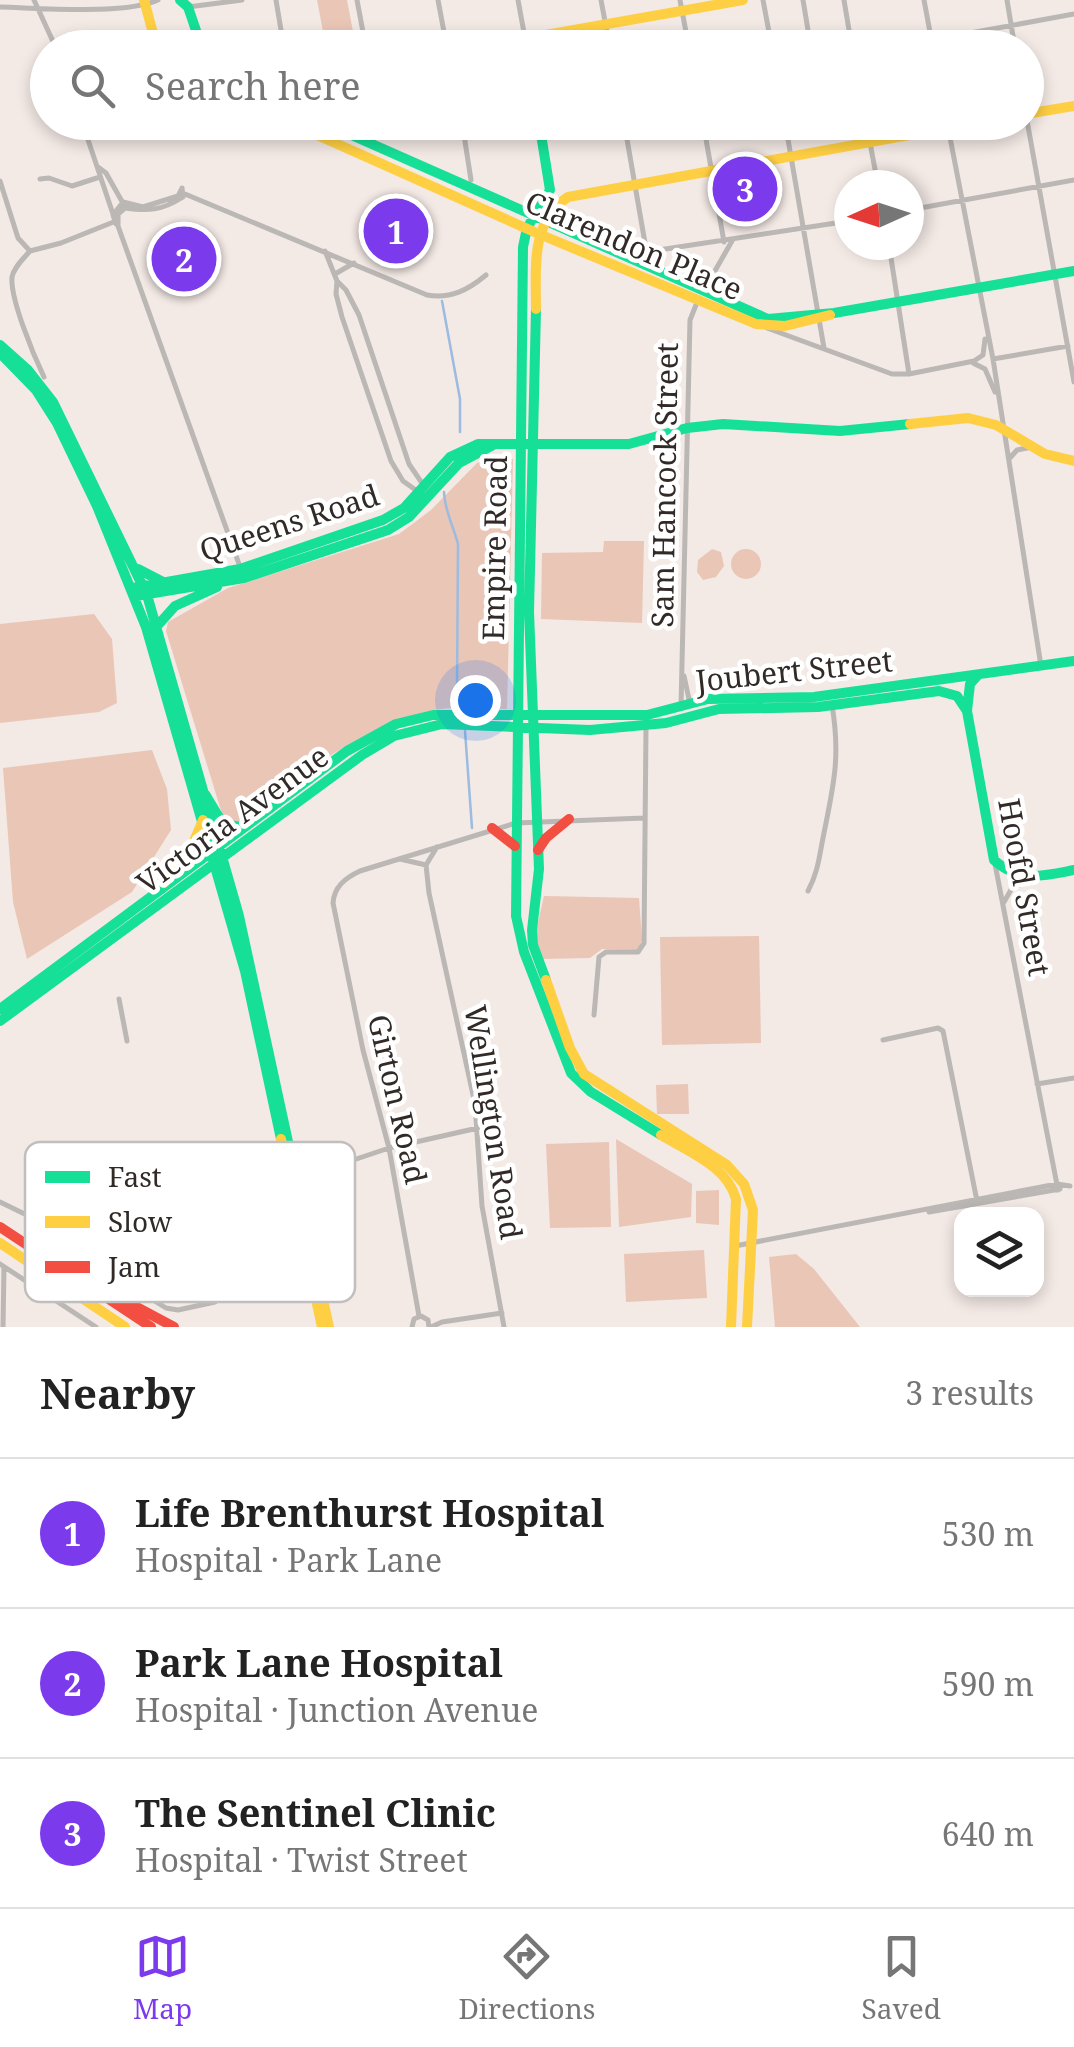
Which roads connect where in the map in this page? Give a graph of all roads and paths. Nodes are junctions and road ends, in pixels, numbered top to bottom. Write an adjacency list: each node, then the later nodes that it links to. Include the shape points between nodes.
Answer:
1 (158, 0): 14 (street)
2 (242, 0): 18 (street)
3 (276, 0): 27 (street)
4 (357, 0): 28 (street)
5 (438, 0): 29 (street)
6 (518, 0): 30 (street)
7 (601, 0): 22 (street)
8 (744, 0): 17 (main road)
9 (763, 0): 34 (street)
10 (803, 0): 35 (street)
11 (844, 0): 36 (street)
12 (924, 0): 37 (street)
13 (1006, 0): 23 (street)
14 (145, 3): 16 (street, via 119,9); 25 (main road)
15 (190, 3): 18 (street); 21 (main road)
16 (36, 4): 19 (street); 24 (street)
17 (681, 5): 22 (main road); 33 (street)
18 (209, 6): 21 (street)
19 (0, 8)
20 (1074, 14): 23 (street)
21 (194, 20): 26 (main road)
22 (606, 23): 31 (main road); 32 (street)
23 (1011, 26): 38 (street); 39 (street)
24 (50, 30)
25 (152, 30)
26 (197, 30)
27 (281, 30)
28 (363, 30)
29 (444, 30)
30 (524, 30)
31 (578, 30)
32 (607, 30)
33 (686, 30)
34 (769, 30)
35 (808, 30)
36 (849, 30)
37 (929, 30)
38 (993, 30)
39 (1012, 30)
40 (1074, 106): 41 (main road)
41 (1044, 112)
42 (89, 140): 55 (street)
43 (329, 140): 75 (main road, Clarendon Place)
44 (363, 140): 72 (main road, Clarendon Place)
45 (464, 140): 60 (street)
46 (542, 140): 63 (main road)
47 (627, 140): 64 (street)
48 (706, 140): 57 (street)
49 (789, 140): 54 (street)
50 (880, 140): 53 (main road)
51 (950, 140): 69 (street)
52 (1031, 140): 65 (street)
53 (870, 142): 54 (main road); 56 (street)
54 (792, 156): 57 (main road); 76 (street)
55 (98, 166): 58 (street); 70 (street)
56 (875, 170)
57 (712, 171): 64 (main road); 79 (street)
58 (100, 177): 59 (street, via 72,186); 73 (street)
59 (40, 179)
60 (471, 180)
61 (1074, 180): 65 (street)
62 (0, 181): 68 (street)
63 (550, 183): 67 (main road); 72 (main road)
64 (634, 183): 67 (main road); 79 (street, via 644,242 656,252)
65 (1039, 186): 69 (street); 86 (street)
66 (184, 194): 70 (street, via 140,211); 70 (street, via 182,188 178,196 146,207); 81 (street)
67 (568, 197): 72 (main road)
68 (3, 201): 80 (street)
69 (961, 201): 71 (street); 88 (street)
70 (124, 205): 73 (street)
71 (924, 207)
72 (540, 217): 75 (main road, Empire Road); 77 (main road, Empire Road); 89 (main road, Clarendon Place)
73 (115, 221): 80 (street); 111 (street)
74 (834, 223): 76 (street)
75 (527, 228): 77 (main road, Clarendon Place); 105 (main road, Empire Road)
76 (804, 228): 78 (street); 91 (street)
77 (539, 234): 89 (main road, Clarendon Place); 105 (main road, Empire Road)
78 (732, 241): 79 (street); 89 (street, Sam Hancock Street)
79 (724, 242)
80 (30, 251): 100 (street, via 16,267 13,284)
81 (325, 251): 83 (street); 87 (street)
82 (891, 260): 90 (street)
83 (354, 264): 85 (street, via 433,297 460,293); 87 (street)
84 (1074, 271): 86 (main road)
85 (486, 274)
86 (1054, 275): 88 (main road); 94 (street)
87 (336, 277): 109 (street, via 359,316 409,464); 109 (street, via 342,317 391,461 403,481)
88 (977, 287): 90 (main road); 92 (street)
89 (702, 295): 91 (main road, Clarendon Place, via 768,319); 93 (main road, Clarendon Place); 103 (street, Sam Hancock Street, via 690,320)
90 (898, 301): 91 (main road); 99 (street)
91 (820, 316): 93 (main road); 95 (street)
92 (985, 326): 97 (street); 98 (street, via 983,354)
93 (765, 327): 95 (street, Clarendon Place)
94 (1068, 346): 97 (street); 101 (street)
95 (824, 348): 99 (street, Clarendon Place, via 884,373)
96 (0, 349): 110 (main road, via 28,370 52,402); 114 (main road, via 57,423)
97 (992, 358): 102 (street)
98 (969, 362): 99 (street, Clarendon Place); 102 (street, via 985,369)
99 (909, 374)
100 (44, 376)
101 (1074, 382)
102 (1000, 404): 104 (street)
103 (687, 428): 104 (main road, Queens Road, via 740,423 840,431 968,418); 105 (main road, Queens Road, via 630,444); 119 (street, Sam Hancock Street)
104 (1003, 428): 106 (main road); 107 (street)
105 (527, 444): 109 (main road, Queens Road, via 478,444 458,452); 122 (main road, Empire Road); 123 (main road, Empire Road)
106 (1032, 447): 107 (street, via 1016,450); 108 (main road)
107 (1009, 460): 117 (street)
108 (1074, 461)
109 (425, 492): 111 (main road, Queens Road, via 390,517)
110 (136, 567): 113 (main road); 114 (main road)
111 (242, 574): 112 (main road, Queens Road); 113 (main road, Queens Road)
112 (227, 582): 114 (main road, Queens Road); 115 (main road, via 164,614)
113 (168, 584): 114 (main road, Queens Road)
114 (140, 592): 115 (main road); 129 (main road)
115 (158, 632): 127 (main road)
116 (1074, 661): 117 (main road, Joubert Street)
117 (1041, 666): 118 (main road, Joubert Street)
118 (978, 675): 119 (main road, Joubert Street, via 814,697 708,698); 121 (main road, via 970,684)
119 (686, 706): 123 (main road, Joubert Street, via 638,716)
120 (832, 706): 121 (main road, Joubert Street, via 945,691); 124 (main road, Joubert Street, via 719,709); 145 (street, via 835,790 819,870)
121 (967, 711): 140 (main road, Hoofd Street)
122 (518, 714): 123 (main road, Joubert Street); 125 (main road, Empire Road); 133 (main road, Victoria Avenue, via 434,715 396,724 346,750)
123 (533, 714): 126 (main road, Empire Road)
124 (646, 725): 126 (main road, Joubert Street); 128 (street)
125 (518, 728): 126 (main road, Joubert Street); 132 (main road, Empire Road); 138 (main road, Victoria Avenue, via 459,722 394,736)
126 (534, 729): 131 (main road, Empire Road)
127 (205, 794): 133 (main road, via 222,824); 138 (main road)
128 (644, 818): 130 (street); 149 (street, via 644,943 638,952 598,957)
129 (202, 820): 138 (main road); 144 (main road, via 192,846)
130 (569, 820): 131 (street); 137 (main road)
131 (537, 821): 132 (street); 137 (main road, Empire Road)
132 (516, 823): 134 (street); 136 (main road, Empire Road)
133 (243, 827): 138 (main road, Victoria Avenue)
134 (492, 828): 135 (street); 136 (main road)
135 (439, 845): 139 (street); 141 (street)
136 (516, 847): 169 (main road, Empire Road, via 514,896 522,942 568,1069 590,1092 725,1176 736,1200)
137 (538, 850): 168 (main road, Empire Road, via 533,945 574,1059 596,1084 736,1172 751,1199)
138 (218, 853): 144 (main road, Victoria Avenue); 150 (main road, Victoria Avenue); 156 (main road, via 244,939)
139 (391, 860): 141 (street); 157 (street, Girton Road, via 351,875 333,903)
140 (994, 860): 143 (main road, via 1015,876); 146 (street, Hoofd Street)
141 (426, 865): 155 (street, Wellington Road)
142 (1074, 870): 143 (main road)
143 (1034, 879): 146 (street, via 1012,888)
144 (158, 891): 148 (main road, Victoria Avenue)
145 (808, 891)
146 (1002, 905): 154 (street, Hoofd Street)
147 (119, 999): 152 (street)
148 (0, 1009)
149 (594, 1015)
150 (0, 1022)
151 (884, 1040): 161 (street, via 943,1031)
152 (127, 1041)
153 (1074, 1078): 154 (street)
154 (1037, 1084): 160 (street, Hoofd Street)
155 (478, 1128): 157 (street); 182 (street, Wellington Road, via 482,1206)
156 (286, 1142)
157 (389, 1148): 158 (street); 183 (street, Girton Road)
158 (355, 1159)
159 (1072, 1185): 160 (street)
160 (1057, 1187): 161 (street); 163 (street)
161 (976, 1201): 163 (street)
162 (0, 1202): 164 (street)
163 (920, 1213): 168 (street)
164 (25, 1215)
165 (0, 1226): 166 (main road)
166 (25, 1243)
167 (0, 1244): 170 (main road)
168 (750, 1244): 169 (street); 195 (main road, Empire Road)
169 (735, 1246): 194 (main road, Empire Road)
170 (25, 1260)
171 (2, 1266): 172 (street); 185 (street)
172 (25, 1281)
173 (57, 1302): 186 (street)
174 (88, 1302): 181 (main road)
175 (114, 1302): 189 (main road)
176 (129, 1302): 190 (main road)
177 (156, 1302): 178 (street, via 178,1310)
178 (215, 1302)
179 (321, 1302): 191 (main road)
180 (321, 1302): 191 (main road)
181 (97, 1308): 187 (main road); 188 (main road)
182 (502, 1314): 184 (street); 193 (street, Wellington Road)
183 (414, 1321): 184 (street); 192 (street)
184 (429, 1325)
185 (3, 1327)
186 (96, 1327)
187 (116, 1327)
188 (125, 1327)
189 (151, 1327)
190 (174, 1327)
191 (326, 1327)
192 (402, 1327)
193 (504, 1327)
194 (730, 1327)
195 (746, 1327)

